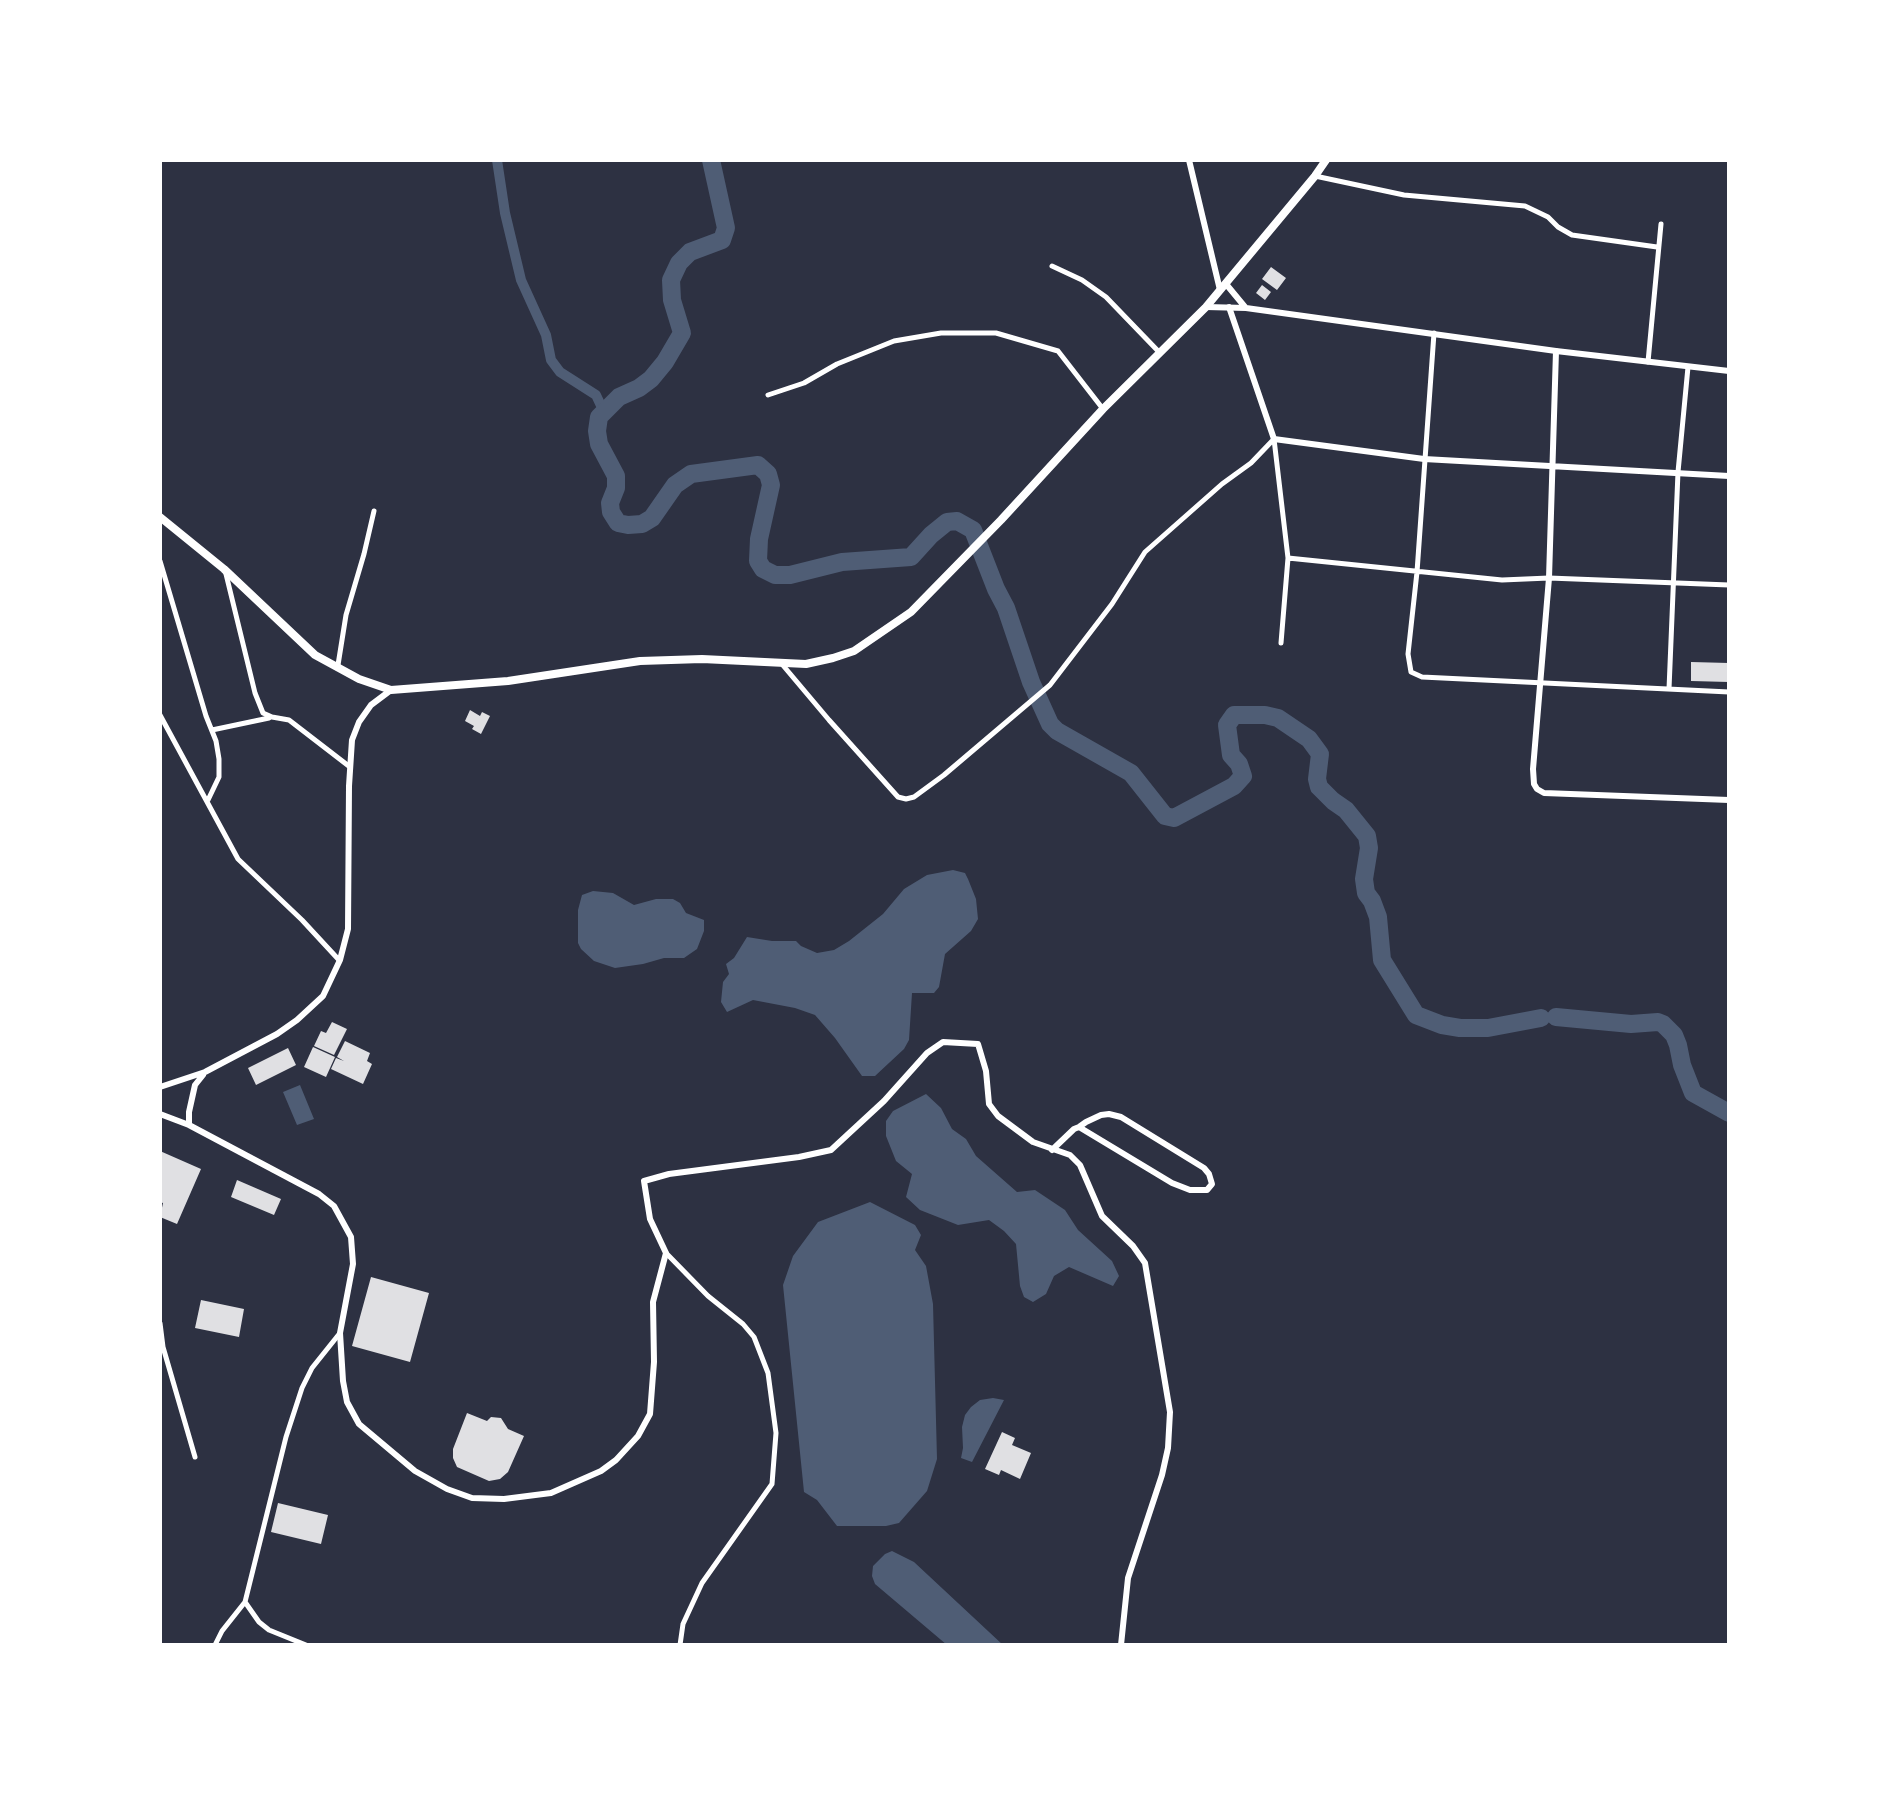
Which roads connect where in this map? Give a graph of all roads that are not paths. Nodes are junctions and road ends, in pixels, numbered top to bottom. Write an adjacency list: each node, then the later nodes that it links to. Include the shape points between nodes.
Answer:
1 (1188, 160): 7 (street)
2 (1326, 160): 3 (main road)
3 (1315, 176): 5 (street, via 1404,195 1525,206 1572,236); 7 (main road)
4 (1661, 224): 5 (street)
5 (1657, 247): 14 (street)
6 (1052, 266): 13 (street, via 1106,298)
7 (1223, 287): 8 (main road); 10 (street)
8 (1206, 307): 9 (street); 13 (main road)
9 (1230, 307): 10 (street); 19 (street)
10 (1246, 308): 11 (street)
11 (1434, 333): 12 (street); 20 (street)
12 (1556, 350): 14 (street); 21 (street)
13 (1159, 352): 18 (main road)
14 (1648, 362): 15 (street)
15 (1688, 368): 16 (street); 22 (street)
16 (1729, 371)
17 (768, 395): 18 (street, via 894,341 996,333 1058,352)
18 (1103, 410): 34 (main road, via 911,612 854,650 806,664)
19 (1274, 440): 20 (street); 26 (street); 34 (street, via 1145,552 1050,685 914,796 903,799)
20 (1424, 460): 21 (street); 29 (street)
21 (1552, 467): 22 (street); 30 (street)
22 (1678, 472): 23 (street); 31 (street)
23 (1729, 476)
24 (374, 511): 35 (street)
25 (160, 517): 28 (main road)
26 (1288, 558): 29 (street); 33 (street)
27 (160, 561): 42 (street)
28 (224, 570): 35 (main road); 41 (street, via 258,704)
29 (1417, 572): 30 (street); 36 (street, via 1411,672)
30 (1549, 578): 31 (street); 36 (street)
31 (1675, 582): 32 (street); 38 (street)
32 (1729, 586)
33 (1281, 643)
34 (781, 663): 37 (main road, via 640,661)
35 (337, 668): 37 (main road)
36 (1540, 683): 38 (street); 45 (street, via 1537,789)
37 (391, 690): 43 (street, via 359,722)
38 (1670, 690): 39 (street)
39 (1729, 692)
40 (160, 714): 44 (street)
41 (272, 717): 42 (street); 43 (street, via 289,720)
42 (212, 730): 44 (street, via 219,777)
43 (350, 767): 46 (street, via 348,929)
44 (208, 800): 46 (street, via 238,859)
45 (1729, 800)
46 (340, 960): 47 (street, via 323,996 297,1020)
47 (205, 1072): 48 (street); 50 (street, via 195,1085)
48 (160, 1087)
49 (160, 1114): 50 (street)
50 (189, 1125): 55 (street, via 334,1206 351,1237 353,1264)
51 (1078, 1127): 51 (street, via 1172,1183 1198,1191 1212,1184 1204,1168 1121,1117 1101,1115); 52 (street)
52 (1052, 1150): 53 (street, via 1014,1130 989,1104 978,1044 944,1042 831,1150 644,1181 650,1219); 61 (street, via 1080,1165 1102,1216 1145,1264 1170,1412 1162,1475 1128,1578)
53 (666, 1253): 55 (street, via 652,1302 650,1414 638,1436 601,1472 551,1493 472,1498 415,1471 359,1424 347,1402); 60 (street, via 754,1337 768,1373 776,1432 772,1484 702,1582 682,1624)
54 (160, 1323): 56 (street)
55 (340, 1332): 57 (street, via 302,1388)
56 (195, 1457)
57 (245, 1602): 58 (street); 59 (street, via 270,1630)
58 (215, 1645)
59 (306, 1645)
60 (680, 1645)
61 (1122, 1645)

